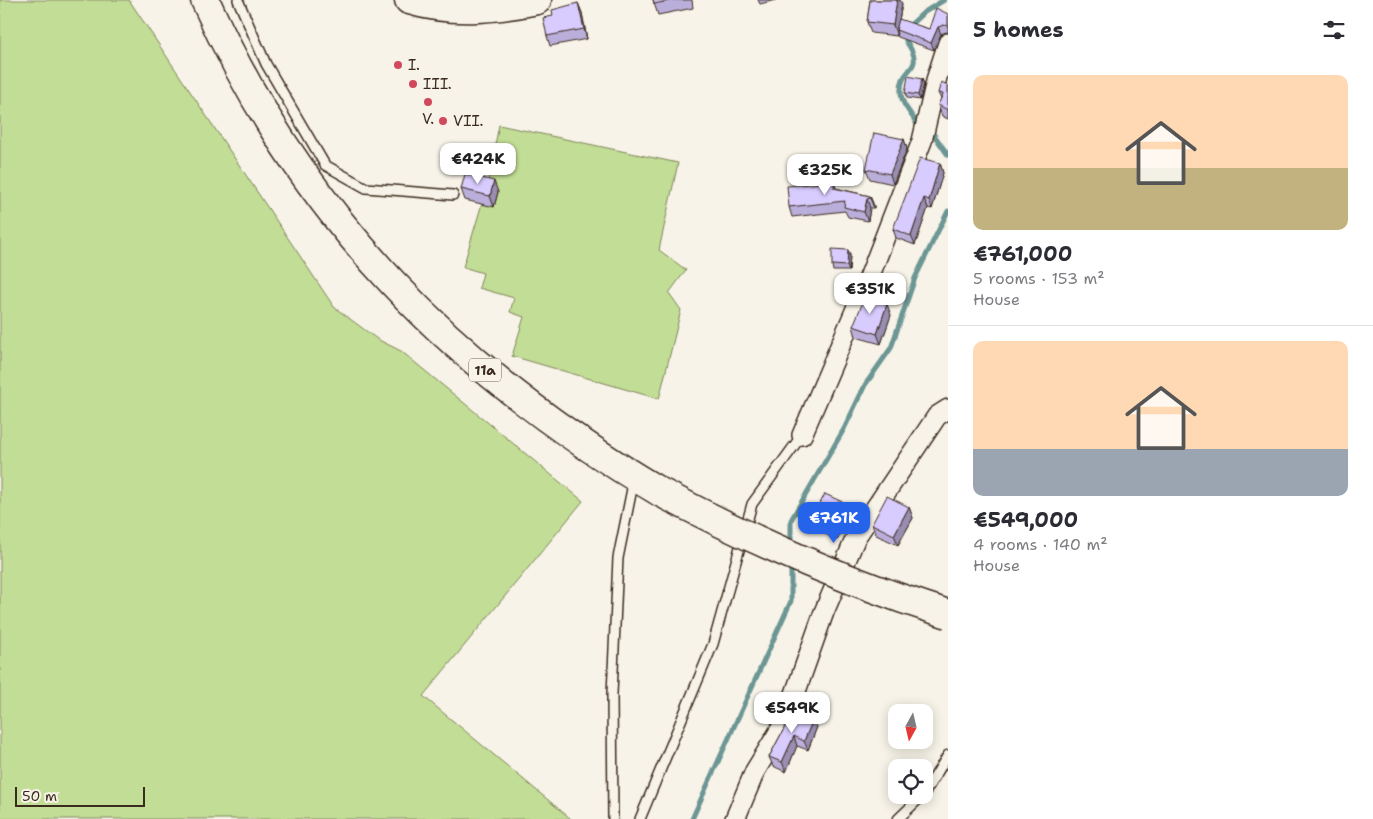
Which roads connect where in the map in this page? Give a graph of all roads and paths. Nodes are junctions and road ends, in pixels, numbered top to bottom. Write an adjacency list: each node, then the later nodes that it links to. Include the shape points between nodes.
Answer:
1 (205, 0): 9 (main road, 11a, via 245,83 288,153 335,218 404,297 498,381)
2 (238, 0): 6 (lane, via 266,64 324,166 366,188)
3 (409, 0): 4 (main road, via 449,8 478,9)
4 (537, 0)
5 (948, 42): 8 (street, via 922,141 868,283)
6 (453, 195)
7 (948, 409): 16 (street, via 937,416 856,537 824,612 785,722 755,771)
8 (802, 435): 15 (lane, via 752,504 713,644)
9 (634, 477): 10 (main road, 11a, bridge, via 772,549 842,578); 14 (lane, via 618,558 612,694)
10 (948, 614)
11 (948, 755): 12 (lane)
12 (933, 779)
13 (914, 804): 17 (lane)
14 (613, 819)
15 (640, 819)
16 (735, 819)
17 (898, 819)

